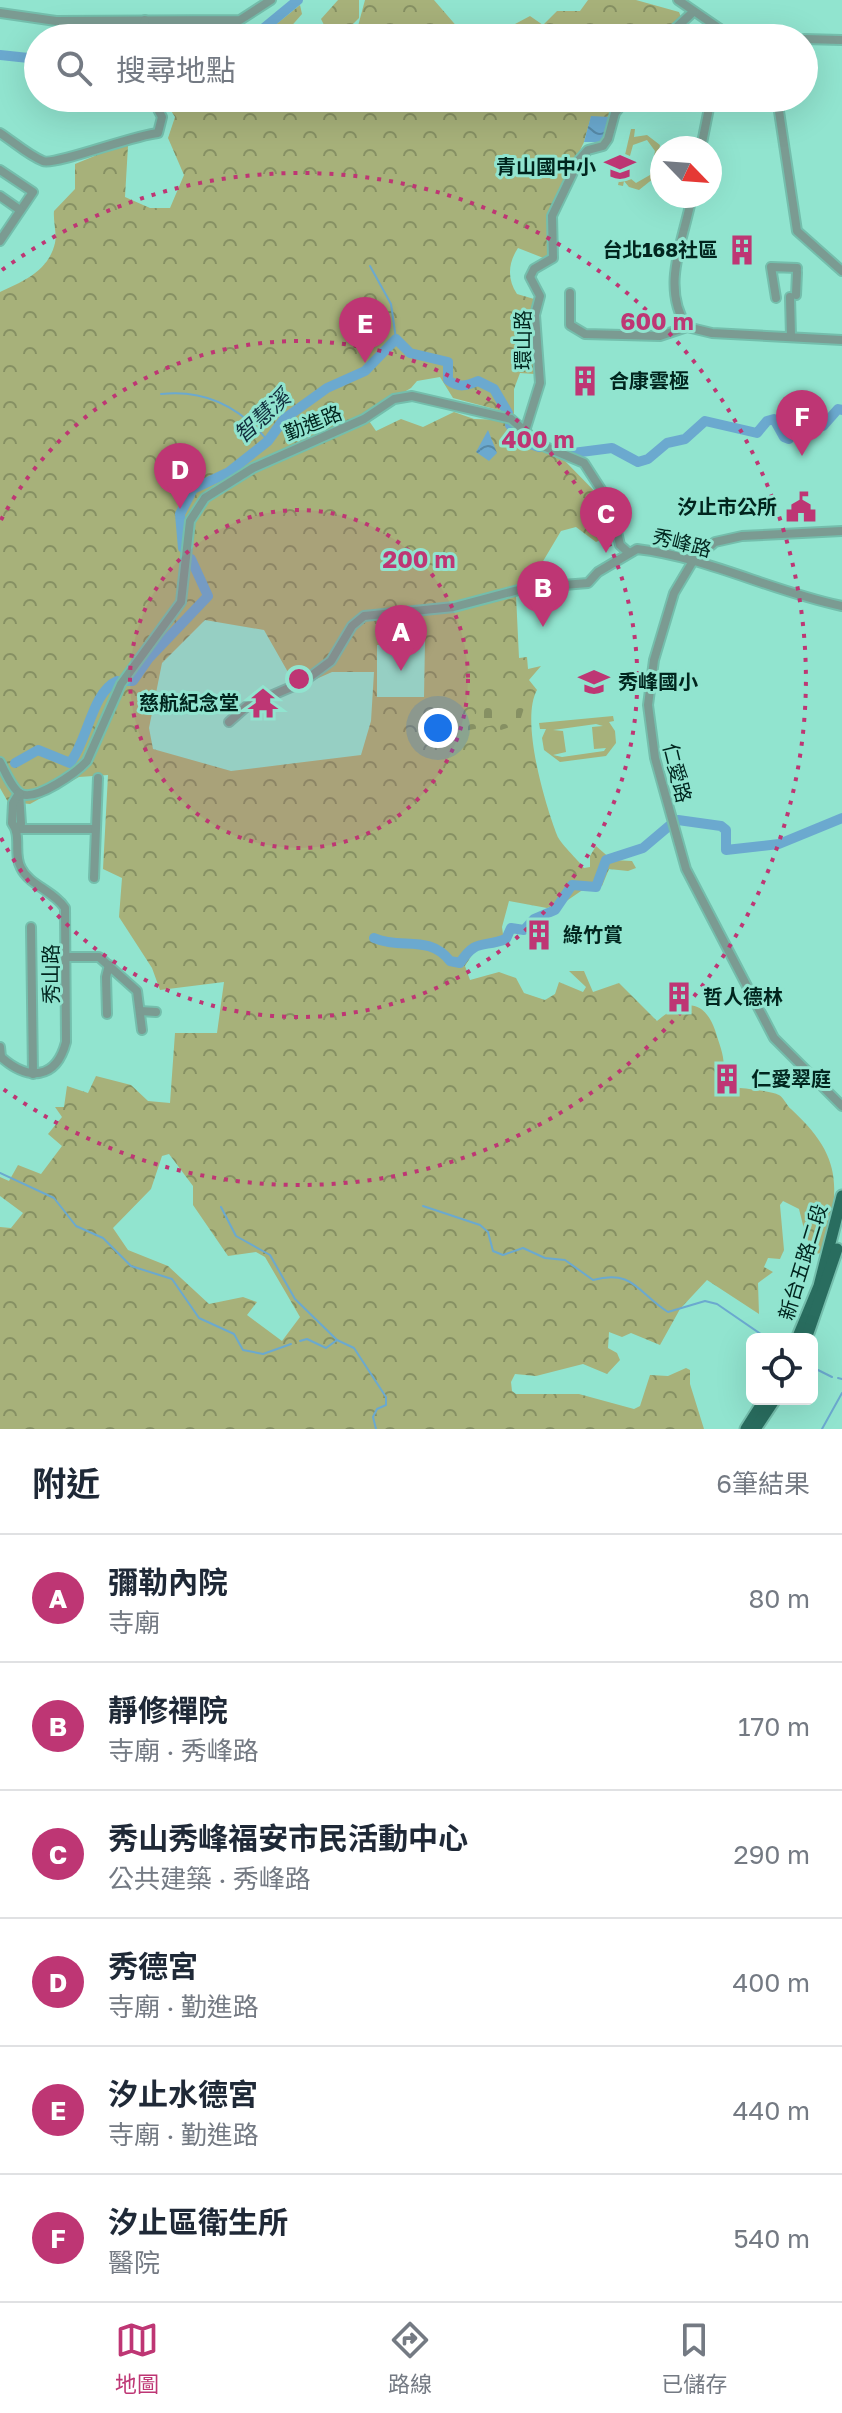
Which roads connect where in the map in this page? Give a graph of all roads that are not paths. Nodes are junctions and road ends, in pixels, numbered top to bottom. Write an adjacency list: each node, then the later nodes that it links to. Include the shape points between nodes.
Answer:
1 (271, 0): 5 (street, via 240,20)
2 (678, 0): 3 (street)
3 (693, 12): 6 (street); 7 (street)
4 (0, 13): 5 (street, via 56,21)
5 (145, 23)
6 (680, 24)
7 (709, 24)
8 (818, 39): 9 (street)
9 (842, 40)
10 (159, 112): 14 (street, via 158,133 97,147 61,162 45,163)
11 (616, 112): 29 (street, 環山路, via 603,146 588,150 579,160 550,223 553,258 530,277 540,296 535,315 540,383)
12 (708, 112): 15 (street)
13 (779, 112): 23 (street, via 797,231)
14 (0, 133)
15 (703, 136)
16 (0, 170): 19 (street, via 33,192)
17 (0, 196): 19 (street)
18 (689, 208): 26 (street, via 673,281 676,311)
19 (20, 210): 21 (street)
20 (0, 221): 21 (street)
21 (9, 227): 22 (street)
22 (0, 241)
23 (842, 271)
24 (570, 293): 26 (street, via 570,325 575,331 660,336)
25 (776, 298): 27 (street, via 771,267 797,270)
26 (687, 327): 27 (street)
27 (791, 337): 28 (street)
28 (842, 340)
29 (525, 431): 31 (street, 勤進路, via 554,453 584,463 611,505 620,545); 37 (street, 勤進路, via 501,417 405,395 230,480 205,498 190,521 181,602 125,676 87,761 34,794)
30 (842, 531): 32 (street, 仁愛路, via 722,539)
31 (629, 553): 32 (street, 秀峰路, via 650,550); 34 (street, 秀峰路, via 588,583 526,588 454,607 364,616 331,661 303,682 247,706)
32 (693, 561): 33 (street, 秀峰路); 50 (street, 仁愛路, via 674,593 649,682 655,758 686,869 731,959 774,1038)
33 (842, 606)
34 (229, 722)
35 (0, 762): 37 (street)
36 (98, 778): 39 (street)
37 (19, 793): 38 (street, 秀山路, via 13,803 12,823)
38 (17, 829): 39 (street); 42 (street, 秀山路, via 23,872 65,908)
39 (93, 829): 40 (street)
40 (94, 878)
41 (31, 927): 49 (street)
42 (67, 957): 43 (street, via 99,957); 49 (street, 秀山路, via 62,1058 50,1070)
43 (109, 965): 44 (street, via 137,991); 46 (street)
44 (140, 1011): 45 (street); 47 (street)
45 (156, 1012)
46 (107, 1014)
47 (142, 1030)
48 (0, 1047): 49 (street, via 1,1057 17,1071)
49 (33, 1074)
50 (842, 1106)
51 (842, 1196): 53 (main road, 新台五路二段, via 819,1286)
52 (842, 1231): 54 (main road, 新台五路二段)
53 (799, 1333)
54 (808, 1333)
55 (761, 1405): 57 (main road)
56 (771, 1405): 58 (main road)
57 (746, 1429)
58 (755, 1429)

